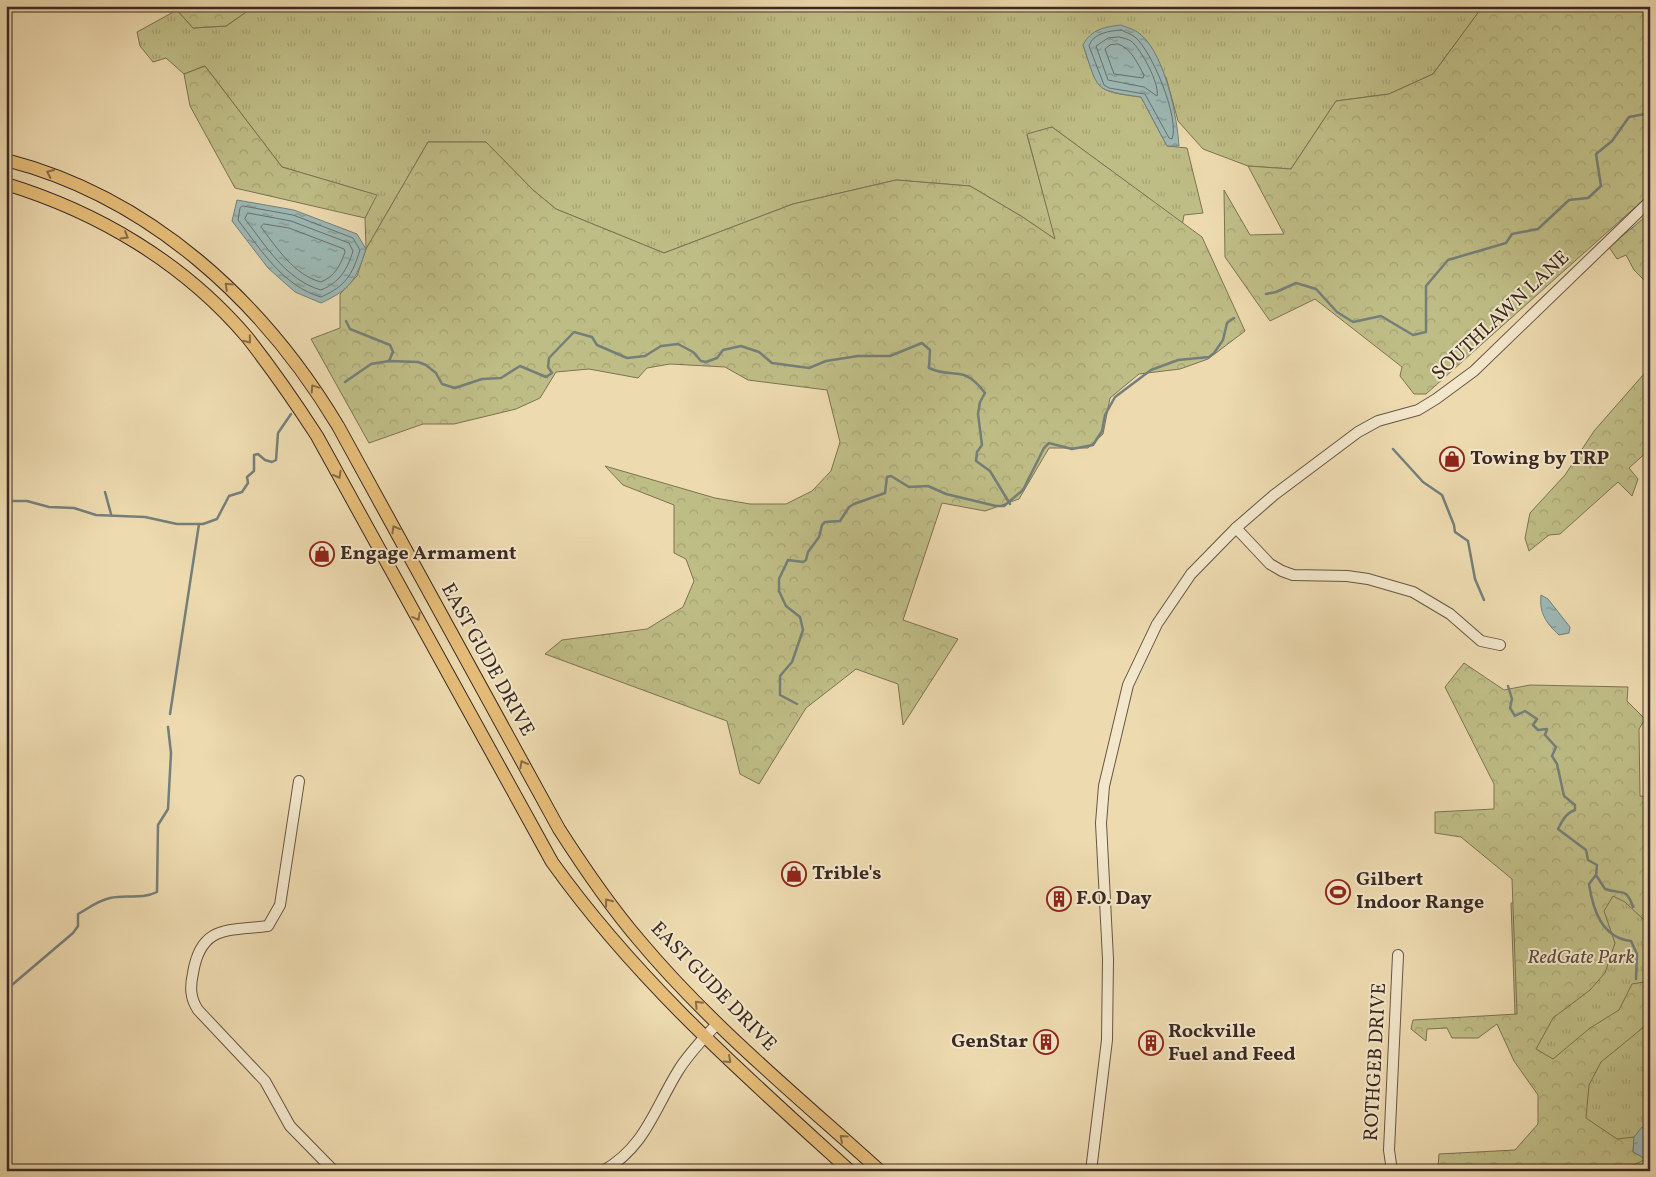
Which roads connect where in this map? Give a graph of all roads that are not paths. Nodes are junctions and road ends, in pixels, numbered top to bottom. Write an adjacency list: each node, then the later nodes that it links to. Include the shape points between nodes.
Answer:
1 (6, 160): 4 (main road, EAST GUDE DRIVE, one-way to 1, via 42,169)
2 (6, 184): 5 (main road, EAST GUDE DRIVE, one-way to 5, via 82,213)
3 (1650, 202): 6 (street, SOUTHLAWN LANE, via 1474,371 1418,410 1378,421 1358,432)
4 (172, 238): 5 (main road); 10 (main road, EAST GUDE DRIVE, one-way to 4, via 639,940 601,892 559,829 316,390 250,307)
5 (159, 256): 11 (main road, EAST GUDE DRIVE, one-way to 11, via 246,336 289,393 326,452 552,862 618,948)
6 (1236, 528): 7 (street, via 1270,564 1282,572 1298,576 1368,579 1413,592 1450,614 1481,641); 16 (street, SOUTHLAWN LANE, via 1191,574 1140,656 1128,685 1104,786 1101,823 1108,960 1107,1040)
7 (1500, 645)
8 (299, 782): 12 (street, via 280,905 268,926 220,931 205,941 196,956 190,988 198,1010 265,1081 290,1126)
9 (1398, 955): 17 (street, ROTHGEB DRIVE, via 1389,1150)
10 (717, 1024): 11 (street); 15 (main road, EAST GUDE DRIVE, one-way to 10)
11 (704, 1038): 13 (street, via 678,1070 637,1143); 14 (main road, EAST GUDE DRIVE, one-way to 14)
12 (334, 1171)
13 (603, 1171)
14 (850, 1171)
15 (880, 1171)
16 (1092, 1171)
17 (1392, 1171)

